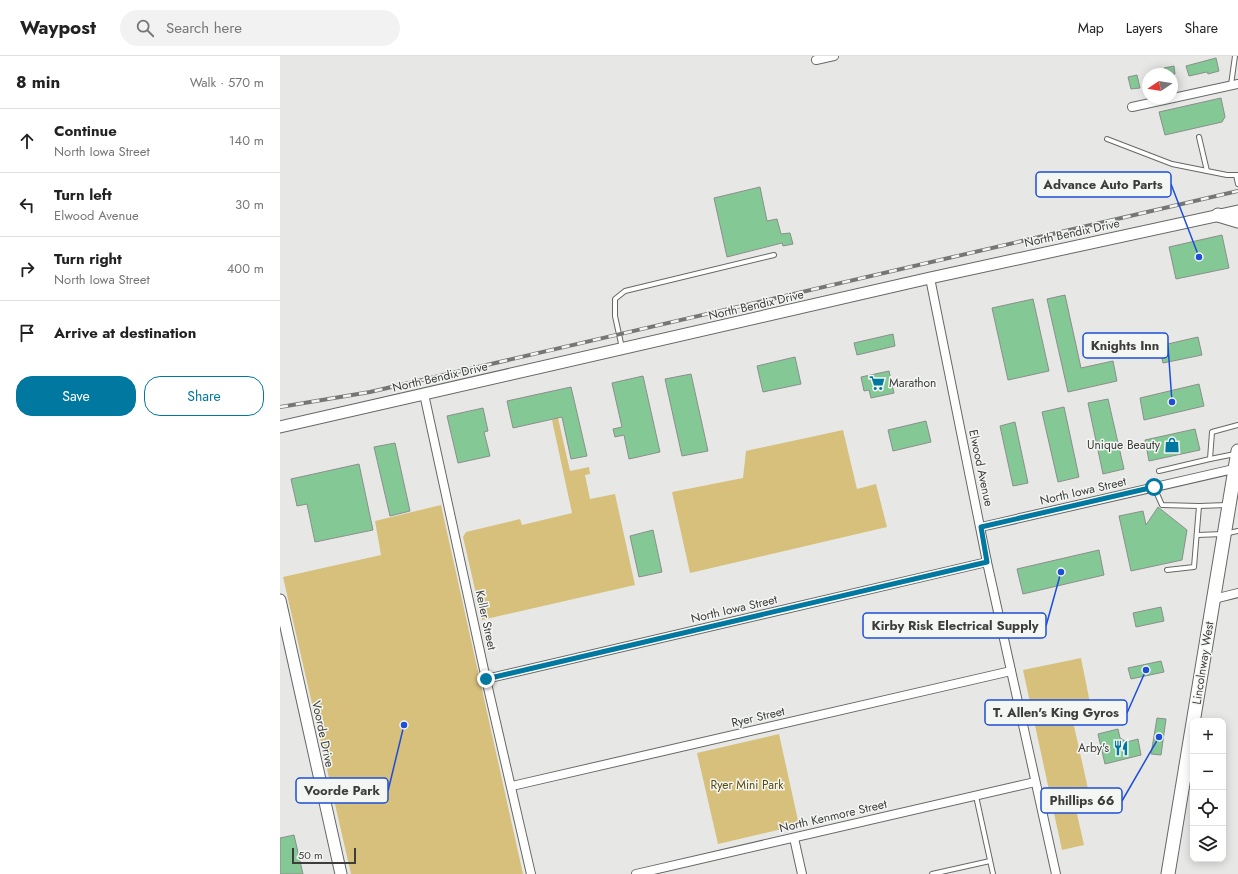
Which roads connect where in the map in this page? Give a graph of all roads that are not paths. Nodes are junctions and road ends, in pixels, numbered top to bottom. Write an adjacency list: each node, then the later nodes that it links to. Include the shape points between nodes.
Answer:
1 (834, 56): 3 (street)
2 (1234, 56): 4 (lane)
3 (813, 58)
4 (1234, 85): 5 (street)
5 (1132, 108)
6 (1199, 137): 8 (lane)
7 (1107, 140): 8 (lane, via 1172,164)
8 (1207, 171): 9 (lane)
9 (1237, 175): 10 (lane)
10 (1238, 184)
11 (1238, 211): 12 (street, North Bendix Drive)
12 (1218, 215): 13 (main road); 15 (street, North Bendix Drive)
13 (1238, 221)
14 (774, 255): 16 (lane, via 625,291 615,299 615,316)
15 (930, 278): 16 (street, North Bendix Drive); 27 (street, Elwood Avenue)
16 (622, 349): 17 (street, North Bendix Drive)
17 (424, 394): 19 (street, North Bendix Drive); 37 (street, Keller Street)
18 (1238, 425): 21 (lane, via 1212,432)
19 (280, 428)
20 (1238, 452): 21 (lane); 22 (main road, Lincolnway West)
21 (1210, 459): 23 (lane)
22 (1237, 468): 24 (street, North Iowa Street); 25 (main road, Lincolnway West)
23 (1159, 471)
24 (1154, 487): 26 (lane, via 1162,505); 27 (street, North Iowa Street)
25 (1229, 505): 26 (lane); 29 (main road, Lincolnway West)
26 (1200, 506): 30 (lane)
27 (981, 527): 31 (street, Elwood Avenue)
28 (1238, 531): 29 (lane)
29 (1224, 534): 30 (lane); 34 (main road, Lincolnway West)
30 (1197, 535): 32 (lane, via 1194,566)
31 (987, 562): 36 (street, Elwood Avenue); 37 (street, North Iowa Street)
32 (1167, 570)
33 (1238, 593): 34 (street)
34 (1214, 599): 50 (main road, Lincolnway West)
35 (280, 600): 43 (street, Voorde Drive)
36 (1011, 671): 38 (street, Elwood Avenue); 39 (street, Ryer Street)
37 (486, 679): 39 (street, Keller Street)
38 (1035, 782): 40 (street, North Kenmore Street); 49 (street, Elwood Avenue)
39 (512, 786): 44 (street, Keller Street)
40 (976, 796): 41 (street, North Kenmore Street); 42 (lane)
41 (794, 838): 45 (street, North Kenmore Street); 46 (street)
42 (990, 861): 47 (lane); 48 (lane)
43 (342, 874)
44 (531, 874)
45 (636, 874)
46 (802, 874)
47 (932, 874)
48 (993, 874)
49 (1056, 874)
50 (1168, 874)

